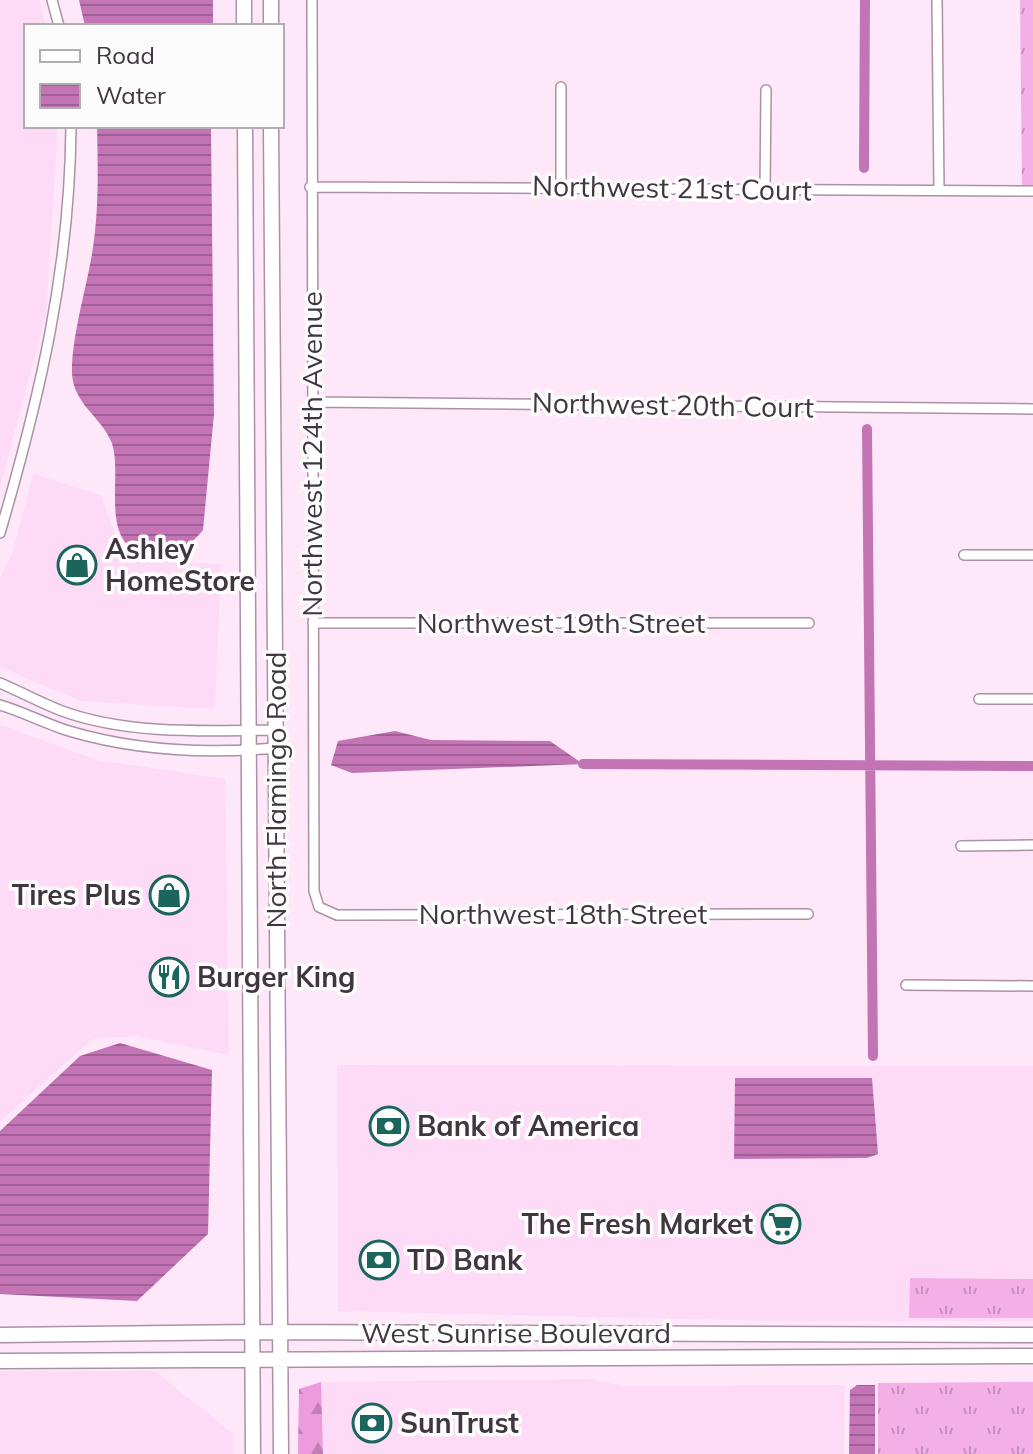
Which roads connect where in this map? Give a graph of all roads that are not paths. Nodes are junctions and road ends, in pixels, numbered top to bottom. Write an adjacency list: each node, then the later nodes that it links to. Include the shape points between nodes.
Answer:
1 (52, 0): 6 (street)
2 (244, 0): 7 (highway)
3 (271, 0): 8 (highway)
4 (312, 0): 14 (street, Northwest 124th Avenue)
5 (937, 0): 16 (street)
6 (58, 24)
7 (244, 24)
8 (271, 24)
9 (561, 87): 15 (street)
10 (766, 90): 17 (street)
11 (71, 128): 21 (street, via 60,293)
12 (245, 128): 30 (highway, North Flamingo Road)
13 (271, 128): 31 (highway, North Flamingo Road)
14 (310, 187): 15 (street, Northwest 21st Court); 19 (street, Northwest 124th Avenue)
15 (561, 187): 17 (street, Northwest 21st Court)
16 (939, 189): 17 (street, Northwest 21st Court); 18 (street, Northwest 21st Court)
17 (765, 190)
18 (1033, 191)
19 (313, 402): 20 (street, Northwest 20th Court); 24 (street, Northwest 124th Avenue)
20 (1033, 409)
21 (0, 533)
22 (964, 555): 23 (street)
23 (1033, 555)
24 (313, 623): 25 (street, Northwest 19th Street); 36 (street, Northwest 124th Avenue, via 314,891)
25 (809, 623)
26 (0, 683): 30 (street, via 63,711 122,724)
27 (979, 699): 28 (street)
28 (1033, 699)
29 (0, 705): 33 (street, via 69,731 124,743 186,751)
30 (249, 730): 31 (street); 33 (highway, North Flamingo Road)
31 (276, 730): 32 (highway, North Flamingo Road)
32 (276, 748): 33 (street); 41 (highway, North Flamingo Road)
33 (249, 750): 40 (highway, North Flamingo Road)
34 (1033, 845): 35 (street)
35 (961, 846)
36 (319, 907): 37 (street, Northwest 18th Street, via 337,915)
37 (808, 914)
38 (906, 985): 39 (street)
39 (1033, 986)
40 (254, 1332): 41 (highway, West Sunrise Boulevard); 42 (highway, West Sunrise Boulevard); 45 (highway, North Flamingo Road)
41 (282, 1332): 43 (highway, West Sunrise Boulevard); 46 (highway, North Flamingo Road)
42 (0, 1335)
43 (1033, 1335)
44 (1033, 1356): 46 (highway, West Sunrise Boulevard)
45 (254, 1359): 46 (highway, West Sunrise Boulevard); 47 (highway, West Sunrise Boulevard); 48 (highway, North Flamingo Road)
46 (282, 1359): 49 (highway, North Flamingo Road)
47 (0, 1361)
48 (253, 1454)
49 (281, 1454)

